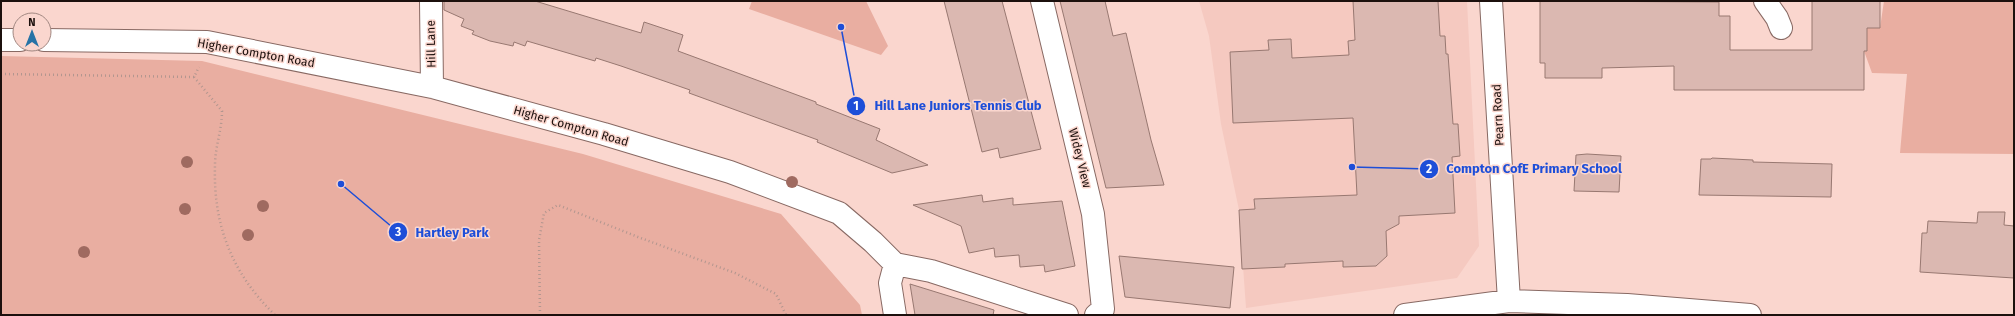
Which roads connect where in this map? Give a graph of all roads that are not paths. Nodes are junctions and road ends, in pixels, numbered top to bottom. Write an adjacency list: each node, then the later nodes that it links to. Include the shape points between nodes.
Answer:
1 (431, 1): 9 (street, Hill Lane)
2 (1042, 1): 14 (street, Widey View, via 1093,214 1103,309)
3 (1491, 1): 11 (street, Pearn Road)
4 (1765, 1): 5 (street)
5 (1781, 28)
6 (1, 40): 7 (street)
7 (12, 40)
8 (52, 40): 9 (street, Higher Compton Road, via 207,42)
9 (432, 87): 10 (street, Higher Compton Road, via 730,172 832,210)
10 (895, 264): 12 (street, via 890,283); 13 (street, via 932,271)
11 (1509, 301): 15 (street); 16 (street, via 1627,305)
12 (895, 315)
13 (1067, 315)
14 (1096, 315)
15 (1405, 315)
16 (1750, 315)

